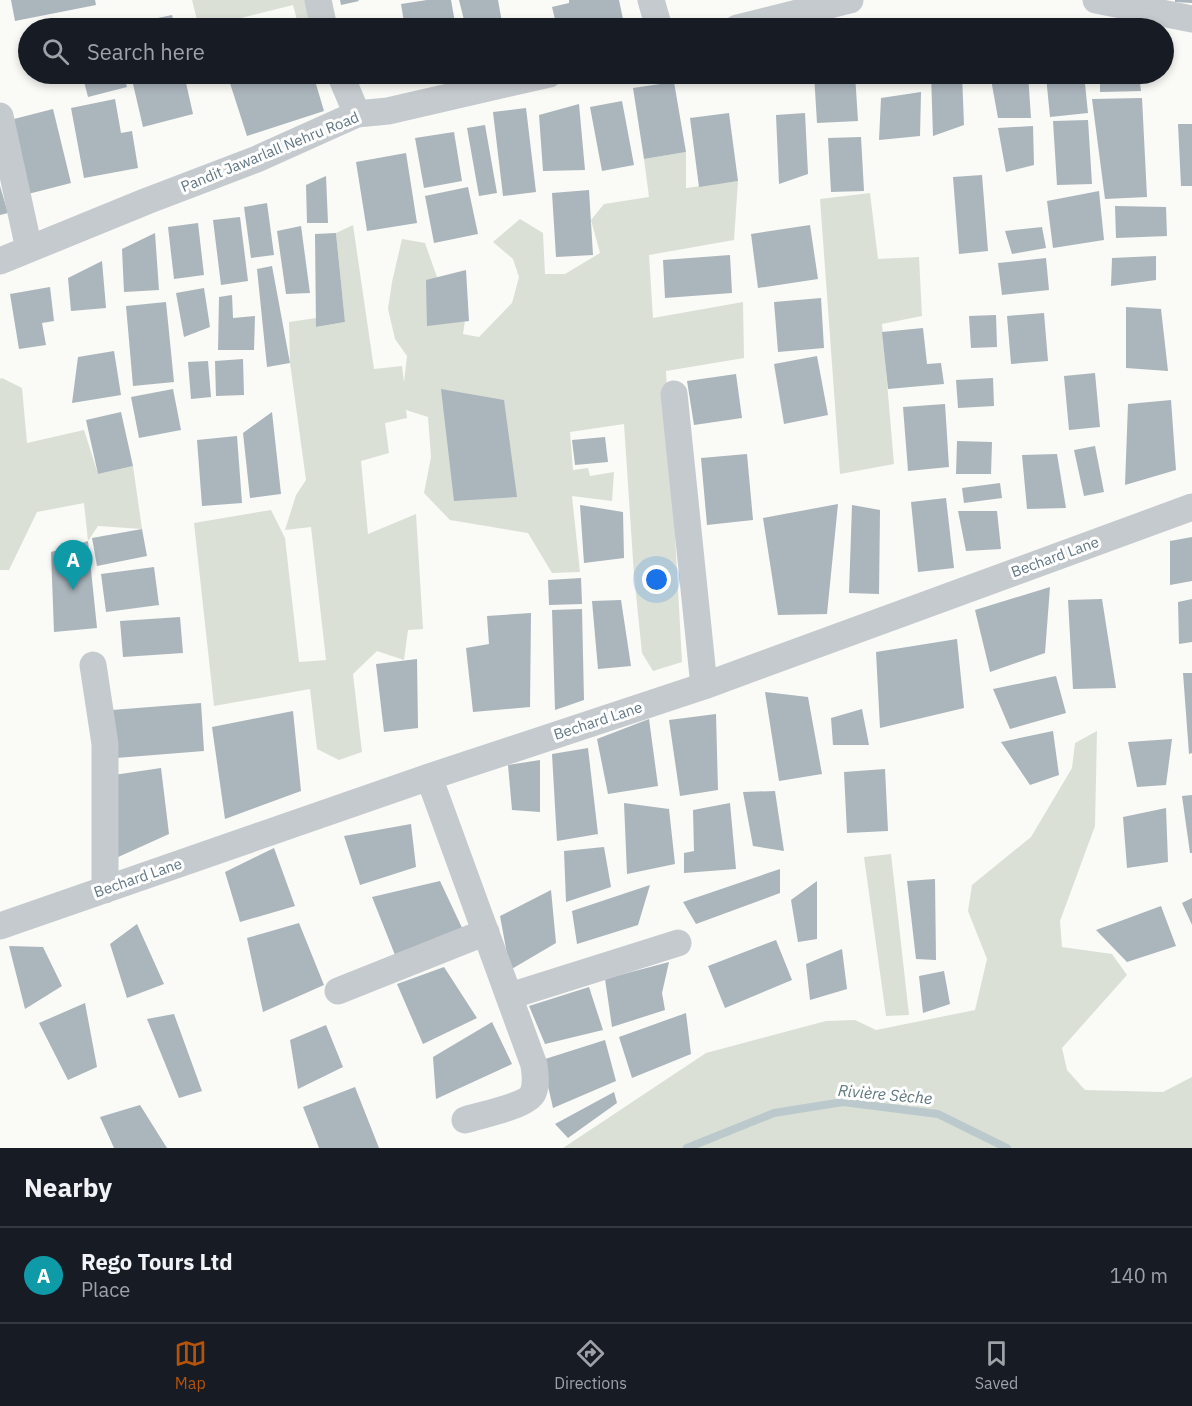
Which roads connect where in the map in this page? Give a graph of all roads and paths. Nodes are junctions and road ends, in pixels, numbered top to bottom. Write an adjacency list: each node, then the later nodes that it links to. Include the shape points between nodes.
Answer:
1 (318, 0): 5 (street)
2 (651, 0): 6 (street)
3 (850, 0): 7 (street)
4 (1096, 0): 8 (street)
5 (322, 18)
6 (656, 18)
7 (777, 18)
8 (1192, 19)
9 (344, 84): 11 (street)
10 (505, 84): 11 (street, Pandit Jawarlall Nehru Road, via 388,111)
11 (357, 114): 13 (street, Pandit Jawarlall Nehru Road, via 257,159)
12 (0, 116): 13 (street)
13 (29, 249): 14 (street, Pandit Jawarlall Nehru Road)
14 (0, 261)
15 (674, 394): 18 (street)
16 (1192, 507): 18 (street, Bechard Lane)
17 (93, 666): 20 (street, via 105,744)
18 (704, 686): 19 (street, Bechard Lane)
19 (429, 777): 20 (street, Bechard Lane); 22 (street)
20 (105, 890): 21 (street, Bechard Lane)
21 (0, 926)
22 (486, 932): 24 (street); 25 (street)
23 (678, 943): 25 (street)
24 (338, 991)
25 (510, 996): 26 (street, via 534,1065 536,1086 532,1096 523,1102)
26 (465, 1120)

